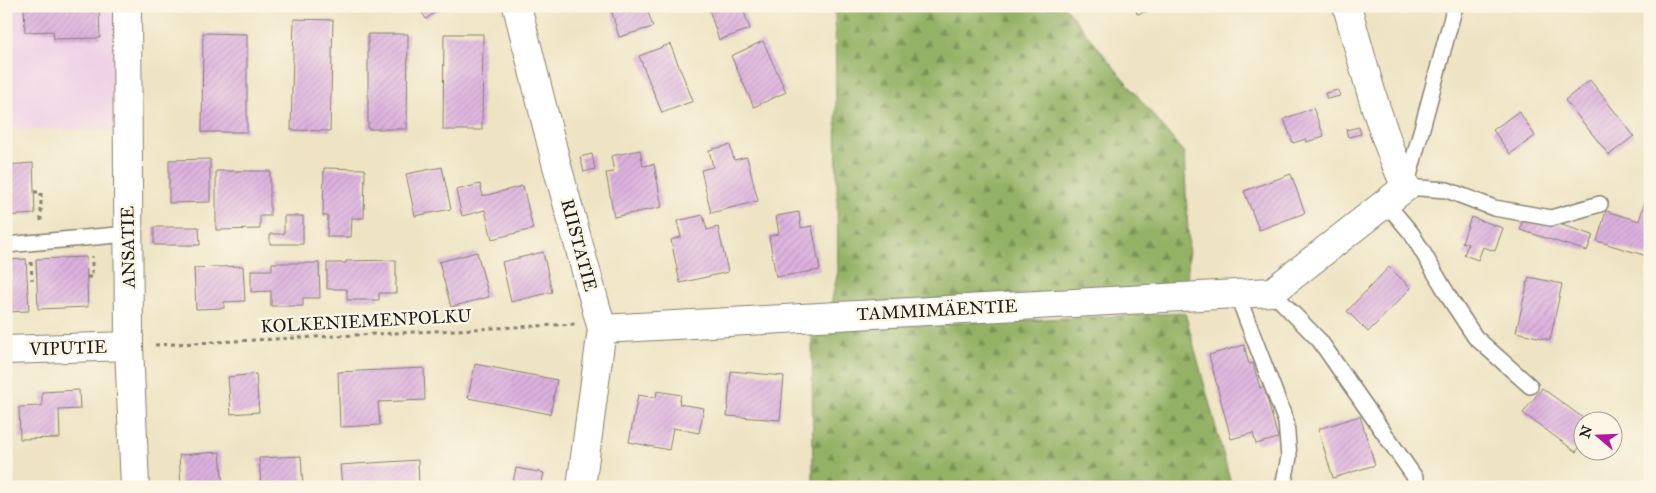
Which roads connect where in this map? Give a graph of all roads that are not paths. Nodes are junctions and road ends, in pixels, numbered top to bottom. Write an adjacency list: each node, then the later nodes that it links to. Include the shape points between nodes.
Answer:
1 (127, 6): 7 (street, ANSATIE)
2 (517, 6): 11 (street, RIISTATIE)
3 (1346, 6): 5 (street, via 1394,162)
4 (1455, 6): 5 (lane)
5 (1396, 195): 6 (lane, via 1447,190 1494,208 1551,218); 9 (street); 14 (lane, via 1412,234 1476,337)
6 (1600, 204)
7 (128, 234): 8 (lane); 12 (street, ANSATIE)
8 (6, 245)
9 (1272, 292): 10 (street, TAMMIMÄENTIE); 18 (lane, via 1320,340 1416,479)
10 (1237, 294): 11 (street, TAMMIMÄENTIE); 17 (lane, via 1286,422 1289,457)
11 (602, 329): 16 (street, RIISTATIE)
12 (129, 346): 13 (street, VIPUTIE); 15 (street, ANSATIE)
13 (6, 350)
14 (1530, 386)
15 (135, 487)
16 (581, 487)
17 (1283, 487)
18 (1415, 487)

